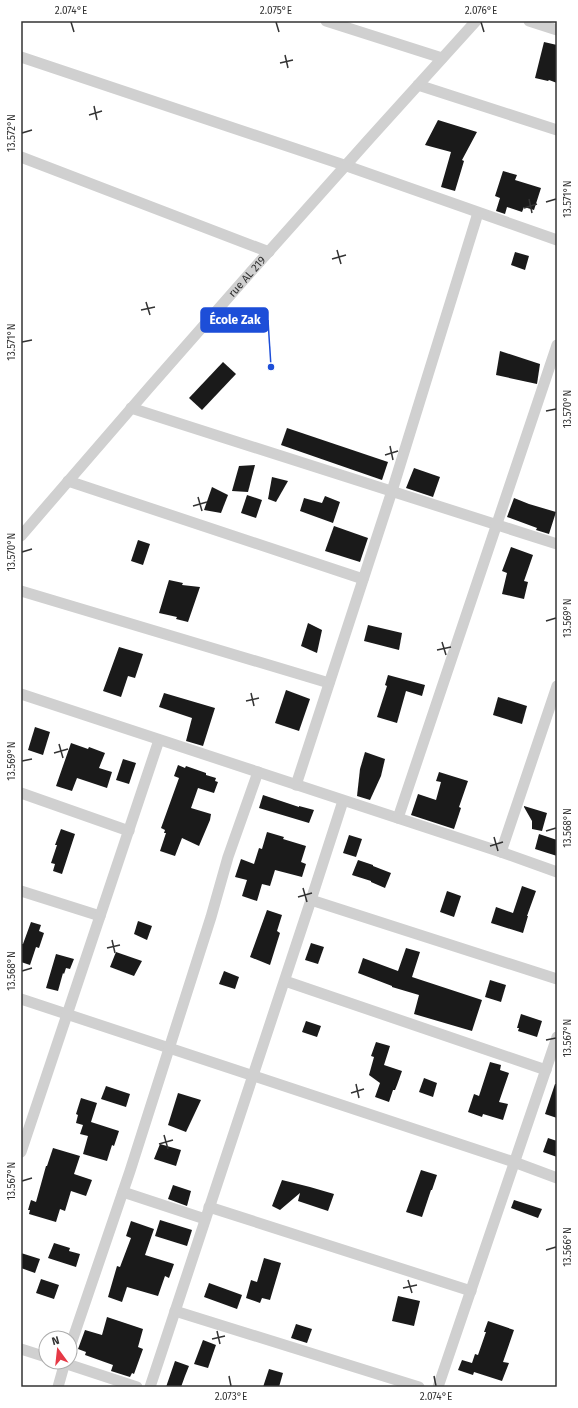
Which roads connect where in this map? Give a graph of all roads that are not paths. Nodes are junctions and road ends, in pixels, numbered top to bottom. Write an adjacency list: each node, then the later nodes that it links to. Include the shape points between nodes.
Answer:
1 (326, 21): 6 (street)
2 (476, 21): 6 (street, rue AL 219)
3 (529, 21): 4 (street)
4 (557, 30)
5 (21, 57): 10 (street)
6 (442, 58): 7 (street, rue AL 219)
7 (418, 84): 8 (street); 10 (street, rue AL 219)
8 (557, 130)
9 (21, 157): 13 (street)
10 (344, 166): 11 (street); 13 (street, rue AL 219)
11 (478, 213): 12 (street); 17 (street)
12 (557, 240)
13 (269, 252): 15 (street, rue AL 219)
14 (557, 345): 18 (street)
15 (131, 408): 16 (street, rue AL 219); 17 (street)
16 (68, 481): 19 (street, rue AL 219); 21 (street)
17 (392, 491): 18 (street); 21 (street)
18 (497, 524): 20 (street); 31 (street)
19 (21, 536)
20 (557, 544)
21 (363, 579): 23 (street)
22 (21, 591): 23 (street)
23 (329, 684): 28 (street)
24 (557, 686): 33 (street)
25 (21, 694): 26 (street)
26 (159, 740): 27 (street); 32 (street)
27 (258, 772): 28 (street); 43 (street, via 228,857)
28 (296, 785): 30 (street)
29 (21, 793): 32 (street)
30 (343, 801): 31 (street); 36 (street)
31 (398, 818): 33 (street)
32 (129, 831): 37 (street)
33 (501, 852): 34 (street)
34 (557, 872)
35 (21, 891): 37 (street)
36 (312, 900): 38 (street); 39 (street)
37 (100, 916): 41 (street)
38 (557, 979)
39 (285, 981): 44 (street); 45 (street)
40 (21, 999): 41 (street)
41 (67, 1014): 43 (street); 46 (street)
42 (557, 1037): 44 (street)
43 (169, 1048): 45 (street); 49 (street)
44 (546, 1070): 47 (street)
45 (252, 1076): 47 (street); 50 (street)
46 (22, 1146)
47 (514, 1162): 48 (street); 52 (street)
48 (557, 1178)
49 (123, 1192): 51 (street); 54 (street)
50 (209, 1206): 51 (street); 52 (street)
51 (205, 1219): 53 (street)
52 (471, 1291): 63 (street)
53 (175, 1311): 61 (street); 62 (street)
54 (76, 1330)
55 (21, 1349): 56 (street)
56 (38, 1354)
57 (78, 1367): 60 (street)
58 (62, 1370): 59 (street)
59 (58, 1387)
60 (137, 1387)
61 (150, 1387)
62 (419, 1387)
63 (438, 1387)

